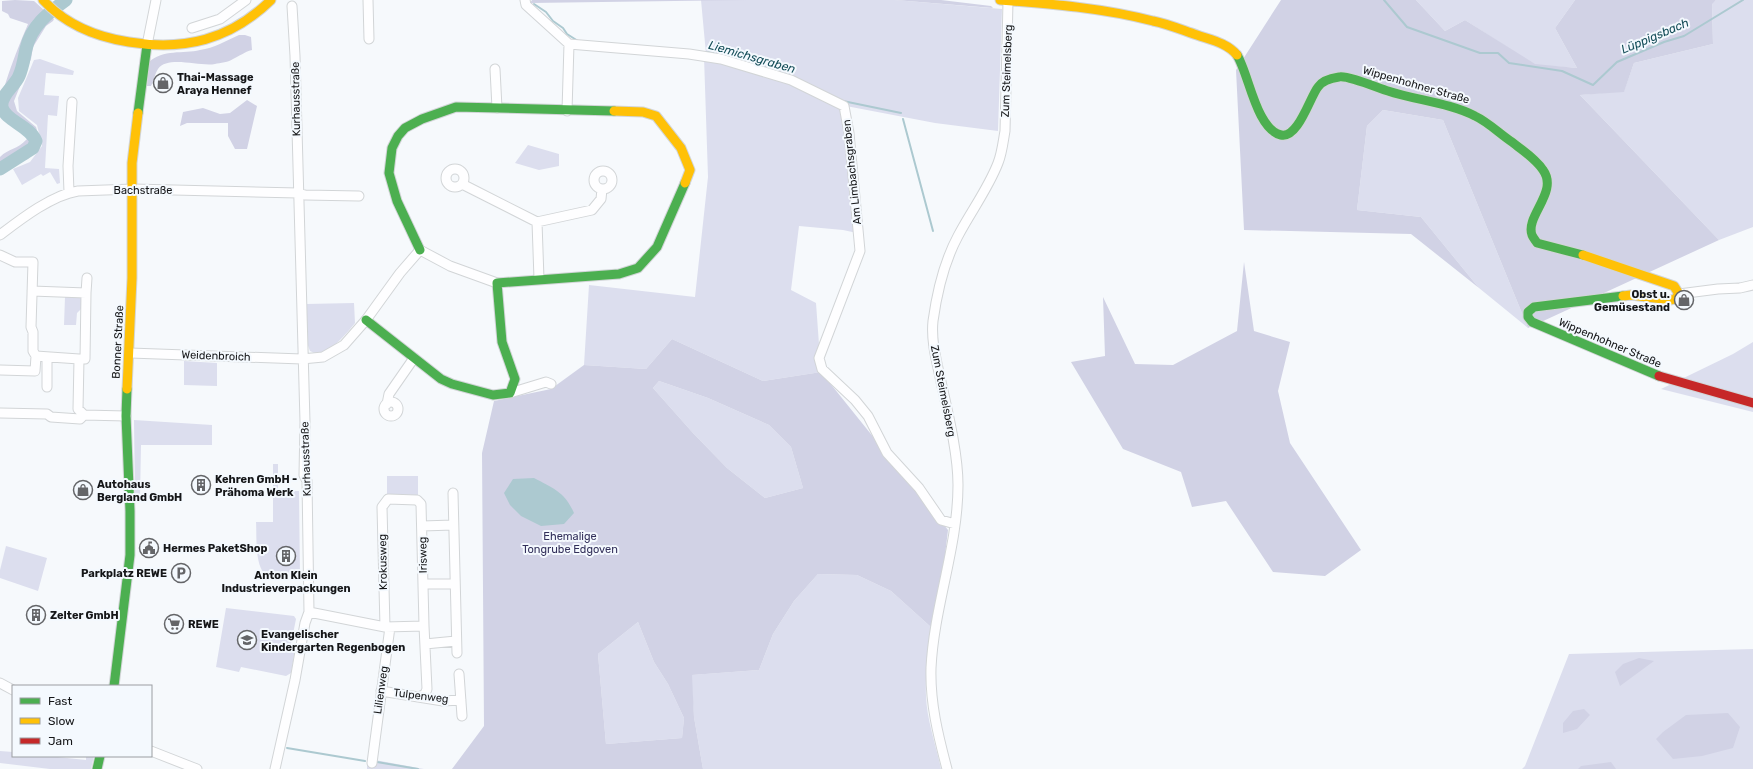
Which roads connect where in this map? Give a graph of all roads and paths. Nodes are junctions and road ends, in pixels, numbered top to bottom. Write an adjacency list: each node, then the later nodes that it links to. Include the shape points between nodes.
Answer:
1 (156, 0): 12 (street, Bonner Straße)
2 (246, 0): 9 (street, via 220,19)
3 (271, 0): 12 (street, via 248,20 207,40 180,45)
4 (368, 0): 10 (street)
5 (525, 0): 11 (street, via 526,5)
6 (1004, 0): 33 (street, Wippenhohner Straße, via 1130,16 1157,22 1225,45 1238,57 1264,118 1275,132 1281,135 1295,129 1318,86 1329,78 1340,76 1397,94 1463,110 1476,116 1536,160 1543,169 1547,184 1545,198 1531,225 1530,231 1534,241 1674,286); 52 (street, Zum Steimelsberg, via 1005,131 1002,147 984,192 958,236 945,266 933,322 934,347 949,420 958,484)
7 (45, 2): 12 (street, via 58,15 80,28 104,37)
8 (292, 6): 21 (street, Kurhausstraße)
9 (192, 28)
10 (369, 40)
11 (569, 44): 16 (street); 52 (street, Am Limbachsgraben, via 721,59 791,80 844,106 849,133 860,251 819,358 822,369 868,416 887,453 919,488 941,520)
12 (147, 45): 18 (street, Bonner Straße, via 134,148)
13 (495, 69): 15 (street)
14 (72, 102): 20 (street)
15 (497, 108): 16 (street); 25 (street, via 456,107 442,110 404,128 390,150 389,173 396,197)
16 (567, 111): 28 (street, via 643,112 656,116 681,148 690,170 657,247 638,268 619,274)
17 (462, 184): 23 (street)
18 (132, 189): 20 (street, Bachstraße); 21 (street, Bachstraße); 35 (street, Bonner Straße)
19 (602, 189): 23 (street, via 601,199 592,210)
20 (69, 192): 24 (street, Bachstraße, via 28,215)
21 (298, 193): 22 (street); 40 (street, Kurhausstraße)
22 (359, 196)
23 (537, 222): 28 (street)
24 (0, 235)
25 (420, 250): 29 (street, via 450,266); 34 (street, Weidenbroich)
26 (0, 255): 31 (street, via 16,262 33,262)
27 (87, 278): 32 (street)
28 (539, 279): 29 (street)
29 (497, 283): 44 (street, via 502,342 515,379)
30 (1753, 284): 33 (street, via 1740,288)
31 (32, 291): 32 (street); 36 (street, via 31,326 33,351)
32 (86, 293): 39 (street, via 85,359)
33 (1679, 294): 45 (street, Wippenhohner Straße, via 1670,300 1630,295 1534,308 1529,310 1528,315 1534,324 1660,377)
34 (366, 320): 38 (street); 40 (street, Weidenbroich, via 344,345 323,357)
35 (130, 353): 40 (street, Weidenbroich); 48 (street, Bonner Straße)
36 (36, 356): 37 (street); 41 (street, via 35,371)
37 (47, 357): 39 (street); 43 (street)
38 (414, 358): 44 (street, via 441,379 452,384 492,395); 49 (street, via 389,394 387,404 394,403 398,408)
39 (79, 359): 47 (street, via 78,409)
40 (302, 359): 57 (street, Kurhausstraße)
41 (0, 370)
42 (551, 384): 44 (street, via 546,382)
43 (47, 387)
44 (510, 393)
45 (1753, 403)
46 (0, 413): 47 (street, via 48,414 51,417 80,419)
47 (84, 415): 48 (street)
48 (126, 416): 65 (street, Bonner Straße, via 130,555)
49 (391, 418)
50 (452, 493): 53 (street)
51 (388, 499): 54 (street, Irisweg, via 417,500 421,504); 59 (street, Krokusweg, via 382,507)
52 (955, 524): 77 (street, Zum Steimelsberg, via 931,667 934,721)
53 (453, 525): 54 (street, Irisweg); 56 (street)
54 (422, 526): 55 (street, Irisweg)
55 (423, 584): 56 (street, Irisweg); 58 (street, Irisweg)
56 (454, 584): 60 (street)
57 (309, 612): 59 (street); 76 (street, Kurhausstraße)
58 (424, 626): 59 (street); 61 (street, Irisweg)
59 (387, 627): 67 (street, Lilienweg)
60 (456, 641): 61 (street); 62 (street)
61 (425, 644): 68 (street, Irisweg, via 427,689)
62 (457, 653)
63 (459, 674): 69 (street, Tulpenweg)
64 (0, 682): 66 (street)
65 (114, 685)
66 (12, 689)
67 (381, 691): 68 (street, Tulpenweg); 73 (street, Lilienweg)
68 (419, 697): 69 (street, Tulpenweg, via 443,701)
69 (461, 700): 70 (street, Tulpenweg)
70 (462, 716)
71 (152, 751): 75 (street)
72 (100, 757): 74 (street)
73 (372, 761)
74 (97, 769)
75 (196, 769)
76 (275, 769)
77 (946, 769)

